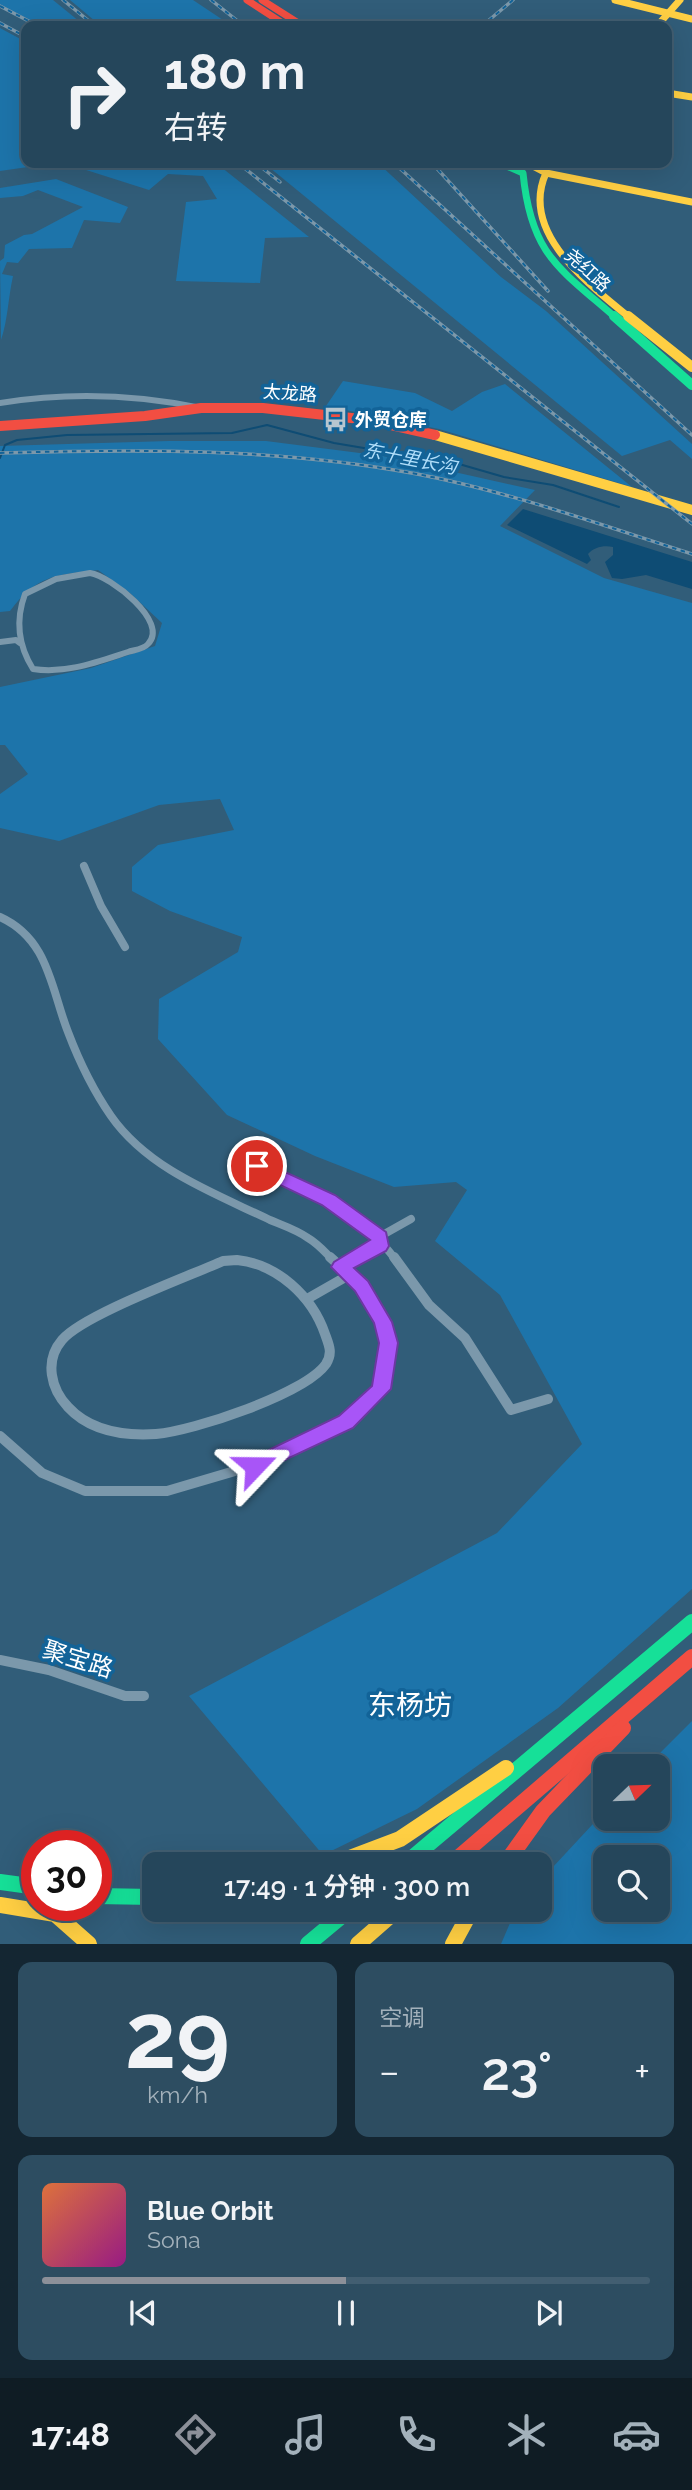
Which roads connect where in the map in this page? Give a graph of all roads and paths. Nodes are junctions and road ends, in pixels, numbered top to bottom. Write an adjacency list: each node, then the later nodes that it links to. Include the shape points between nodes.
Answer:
1 (247, 0): 7 (main road)
2 (262, 0): 8 (main road)
3 (615, 0): 6 (main road)
4 (634, 0): 6 (main road)
5 (690, 0): 6 (main road)
6 (681, 11): 9 (main road)
7 (279, 21)
8 (296, 21)
9 (665, 21)
10 (672, 94): 11 (main road)
11 (692, 97)
12 (512, 168): 17 (main road, 尧红路, via 523,173 528,221 553,263)
13 (536, 168): 16 (main road, 尧红路, via 545,226 562,252)
14 (544, 168): 15 (main road)
15 (692, 202)
16 (692, 367)
17 (692, 385)
18 (0, 403): 19 (street, via 46,396 141,396)
19 (201, 408): 20 (main road, 太龙路); 23 (main road, 太龙路, via 287,409 369,420 453,439)
20 (144, 412): 21 (main road); 22 (main road, 太龙路)
21 (0, 418)
22 (0, 426)
23 (692, 510)
24 (0, 642): 25 (street)
25 (20, 643): 25 (street, via 33,669 43,672 147,646 154,630 150,617 138,605 96,574 76,574 25,594 18,621)
26 (84, 866): 28 (street)
27 (0, 917): 32 (street, via 34,945 48,966 67,1030 90,1083 113,1119 147,1153 190,1182 309,1238)
28 (125, 947)
29 (257, 1166): 31 (street, via 328,1200)
30 (411, 1219): 31 (street)
31 (379, 1237): 32 (street, via 380,1246); 35 (street, via 429,1305 465,1338 512,1410)
32 (340, 1267): 33 (street)
33 (349, 1275): 34 (street); 36 (street, via 362,1286 383,1322 388,1343 381,1389 346,1422 272,1460 167,1491 85,1491 42,1473)
34 (307, 1299): 34 (street, via 271,1269 241,1258 223,1261 72,1331 51,1360 52,1384 58,1399 80,1418 111,1432 145,1434 186,1428 247,1411 326,1364 331,1350)
35 (548, 1399)
36 (0, 1436)
37 (692, 1622): 41 (main road)
38 (692, 1659): 44 (main road); 45 (main road, via 543,1811)
39 (0, 1660): 40 (street, 聚宝路, via 49,1670 125,1696)
40 (144, 1696)
41 (589, 1708): 42 (main road, via 400,1839); 43 (main road)
42 (366, 1852)
43 (419, 1852)
44 (465, 1852)
45 (514, 1852)
46 (0, 1882): 47 (main road)
47 (21, 1885)
48 (112, 1896): 49 (main road)
49 (142, 1897)
50 (0, 1905): 54 (main road, via 55,1914)
51 (334, 1922): 55 (main road)
52 (383, 1922): 56 (main road)
53 (465, 1922): 57 (main road)
54 (89, 1944)
55 (308, 1944)
56 (358, 1944)
57 (453, 1944)

